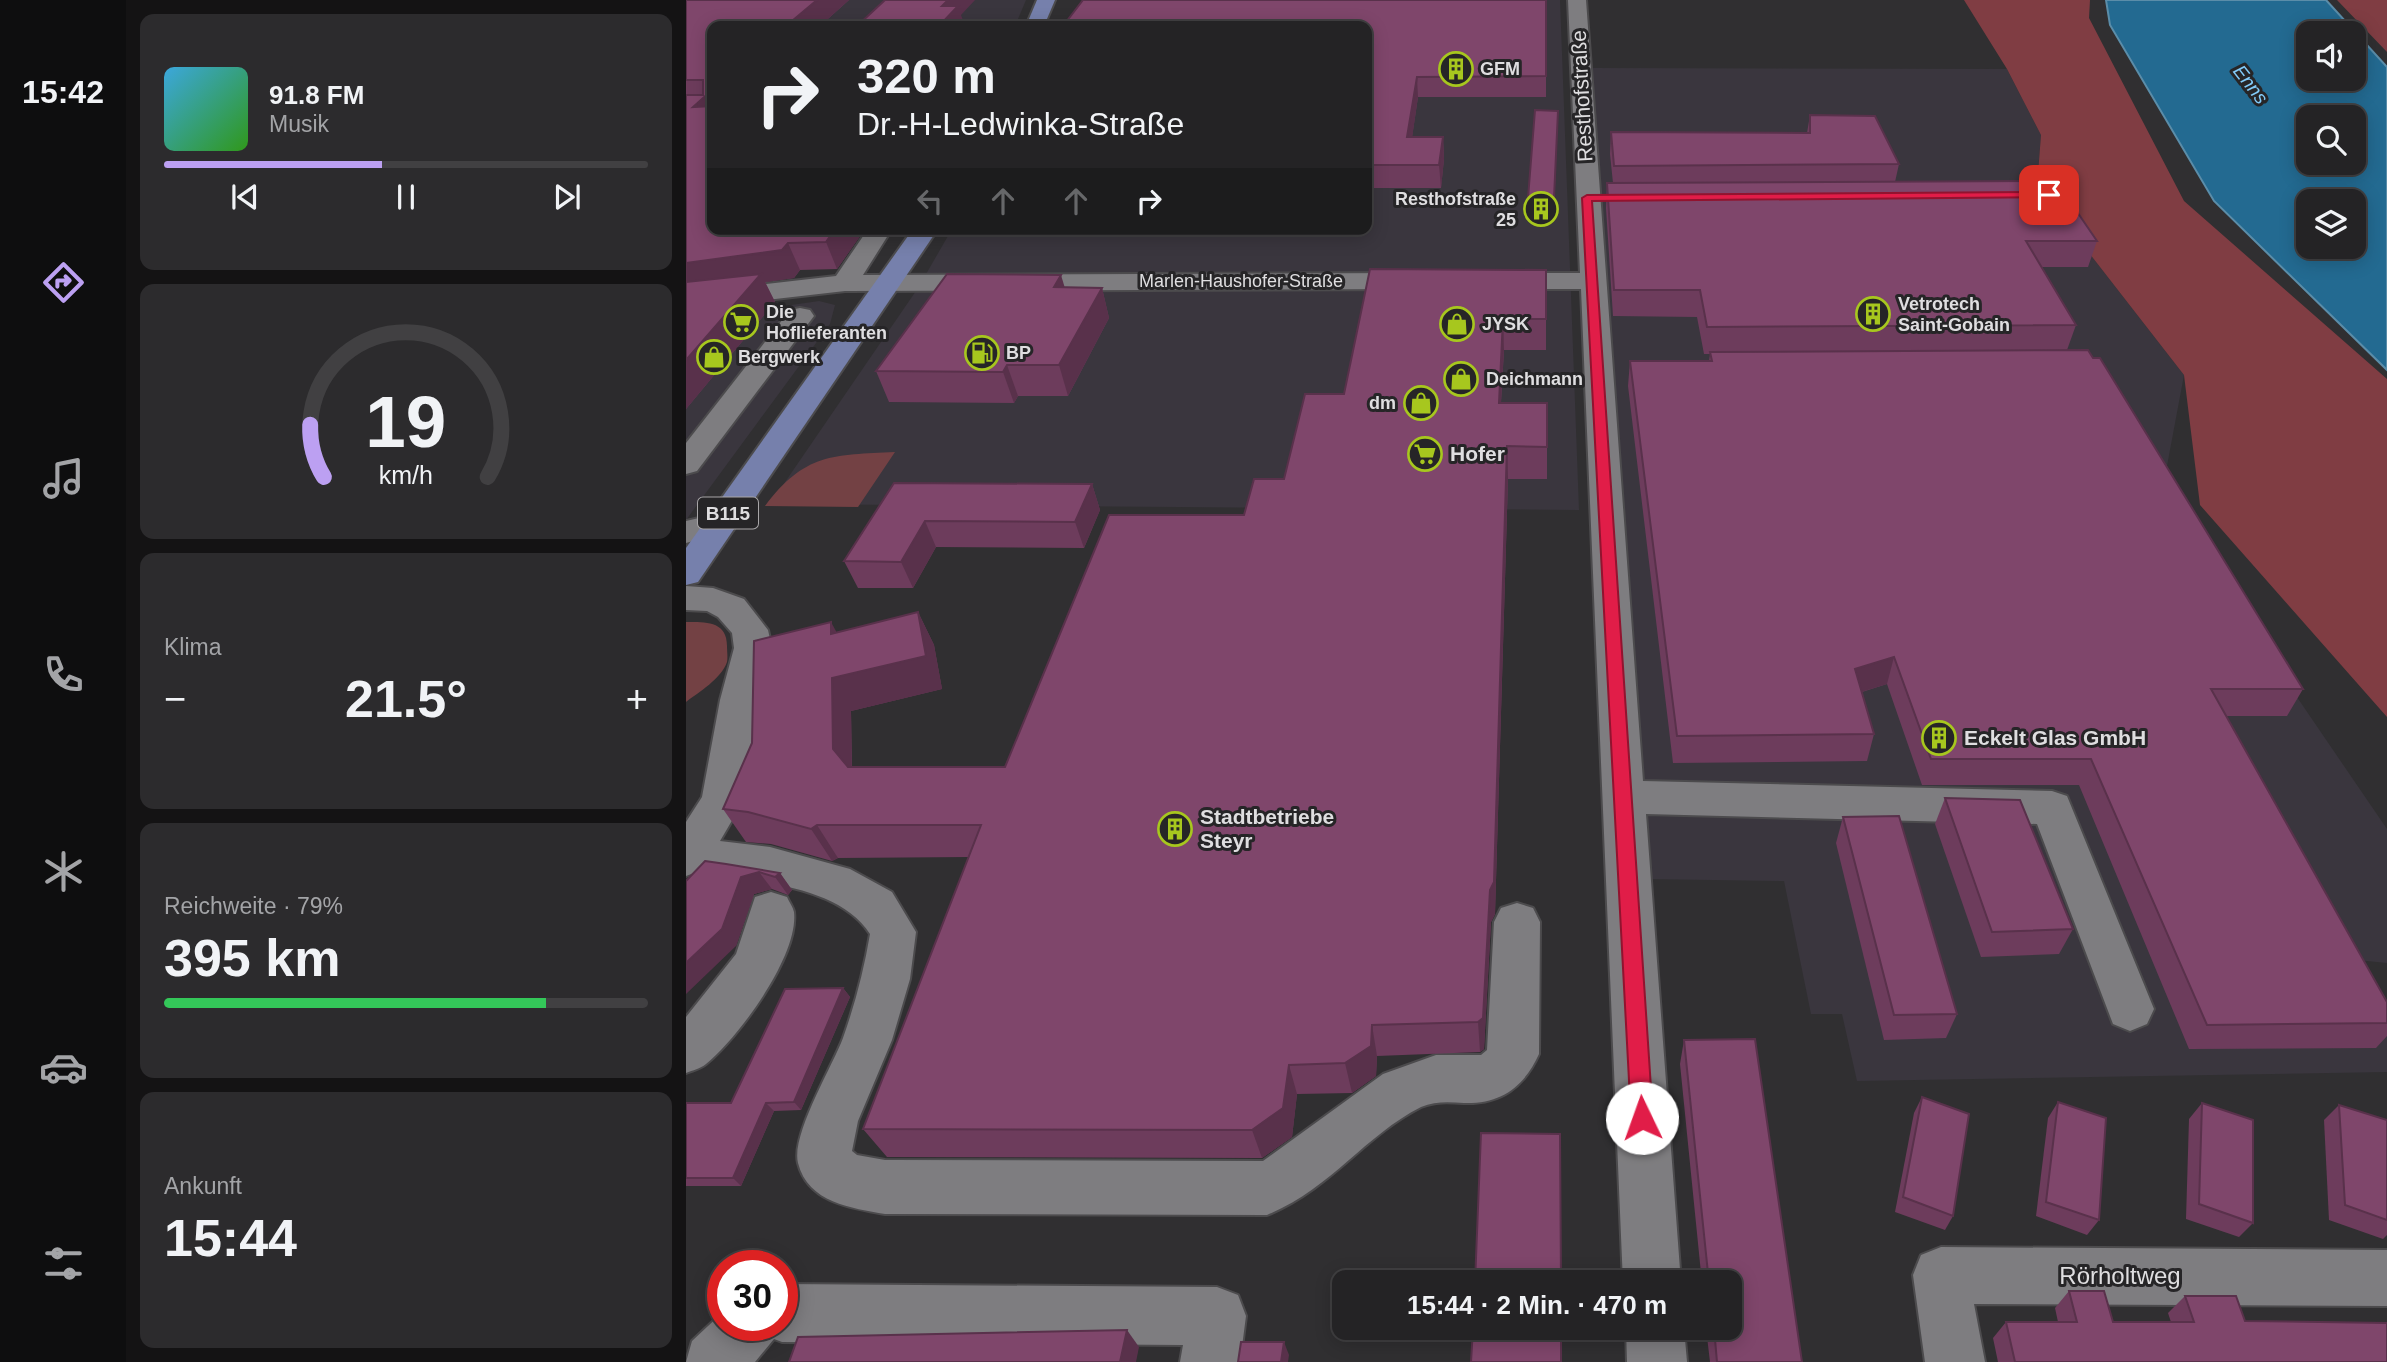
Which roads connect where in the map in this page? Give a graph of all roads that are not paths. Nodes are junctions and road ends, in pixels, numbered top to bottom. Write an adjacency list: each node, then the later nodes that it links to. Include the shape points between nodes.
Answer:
1 (1046, 0): 3 (main road)
2 (1577, 0): 8 (street, Resthofstraße, via 1601,198)
3 (1037, 21)
4 (876, 235): 10 (street)
5 (922, 235): 9 (main road, B115)
6 (1441, 281): 9 (street, Marlen-Haushofer-Straße)
7 (1468, 281): 8 (street)
8 (1592, 281): 17 (street, Resthofstraße, via 1611,366)
9 (889, 282): 10 (street, Marlen-Haushofer-Straße); 14 (main road, B115)
10 (845, 283): 11 (street, Marlen-Haushofer-Straße)
11 (686, 301)
12 (800, 316): 13 (street)
13 (686, 464)
14 (721, 523): 15 (street); 16 (main road, B115)
15 (686, 532)
16 (686, 579): 18 (street, via 731,608 750,630 753,648 723,800)
17 (1623, 797): 21 (street, via 2052,808); 23 (street, Resthofstraße)
18 (698, 865): 20 (street, via 770,865 834,882 876,905 893,932 886,979 867,1040 832,1121 824,1161 844,1180 885,1186 1267,1188 1292,1177 1395,1094 1425,1081 1490,1077 1504,1071 1514,1054)
19 (771, 911): 22 (street, via 768,937 757,960 726,1005)
20 (1517, 922)
21 (2130, 1009)
22 (686, 1050)
23 (1651, 1270)
24 (2387, 1278): 31 (street, Rörholtweg, via 1941,1275)
25 (798, 1313): 29 (street, via 1217,1316)
26 (1656, 1340): 30 (street)
27 (735, 1341): 28 (street)
28 (713, 1362)
29 (1210, 1362)
30 (1657, 1362)
31 (1955, 1362)

